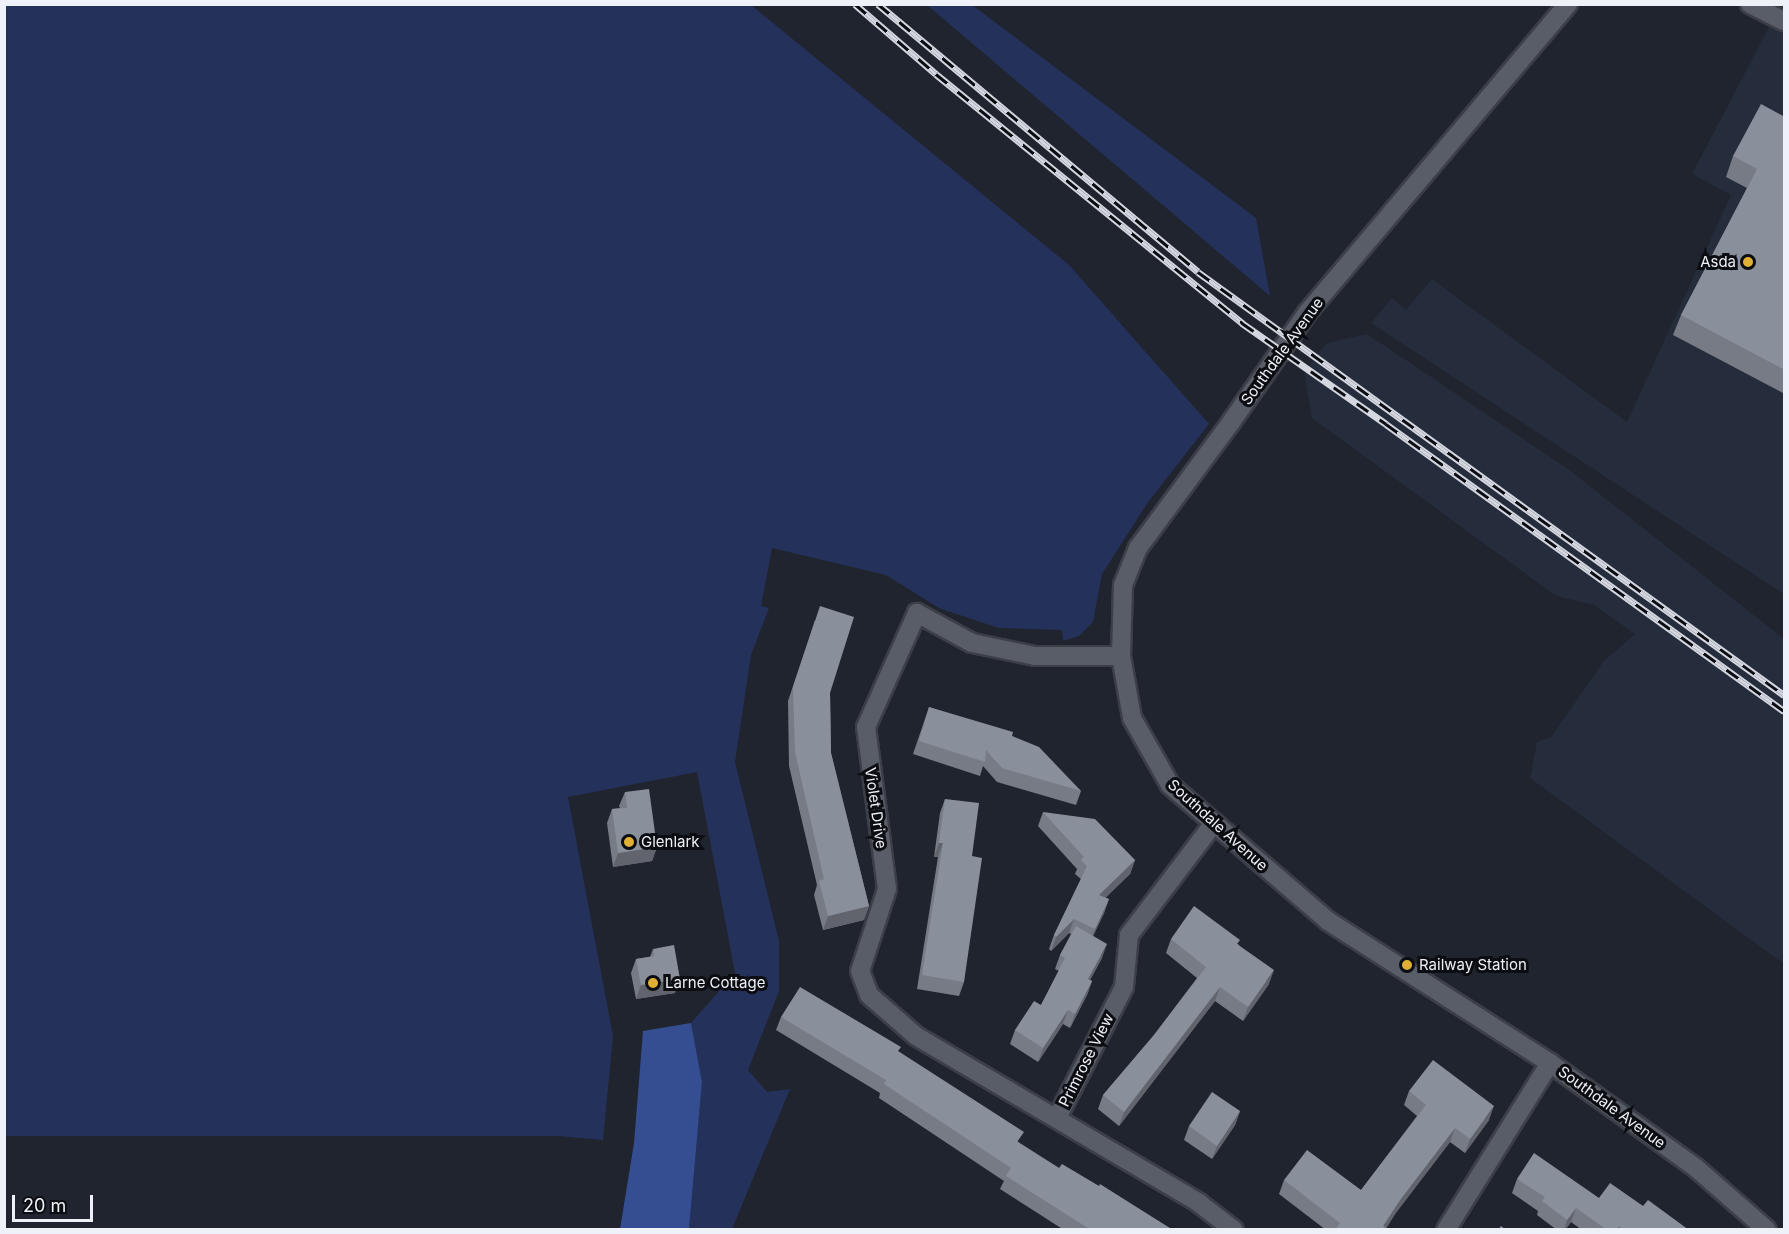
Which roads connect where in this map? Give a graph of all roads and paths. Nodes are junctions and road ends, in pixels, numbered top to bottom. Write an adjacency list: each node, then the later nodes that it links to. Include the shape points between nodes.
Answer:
1 (1568, 4): 4 (street, Southdale Avenue, via 1307,313 1138,548 1123,585)
2 (1750, 4): 3 (street)
3 (1785, 21)
4 (1121, 656): 5 (street, Southdale Avenue, via 1132,718 1170,786); 7 (street, Violet Drive, via 1035,656 972,643 917,613 866,728 887,889 860,970 869,995 916,1036)
5 (1214, 823): 6 (street, Southdale Avenue, via 1328,921); 7 (street, Primrose View, via 1129,935 1124,987)
6 (1550, 1063): 9 (street); 10 (street, Southdale Avenue, via 1696,1168)
7 (1057, 1118): 8 (street, Primrose View, via 1199,1203)
8 (1234, 1230)
9 (1446, 1230)
10 (1767, 1230)

